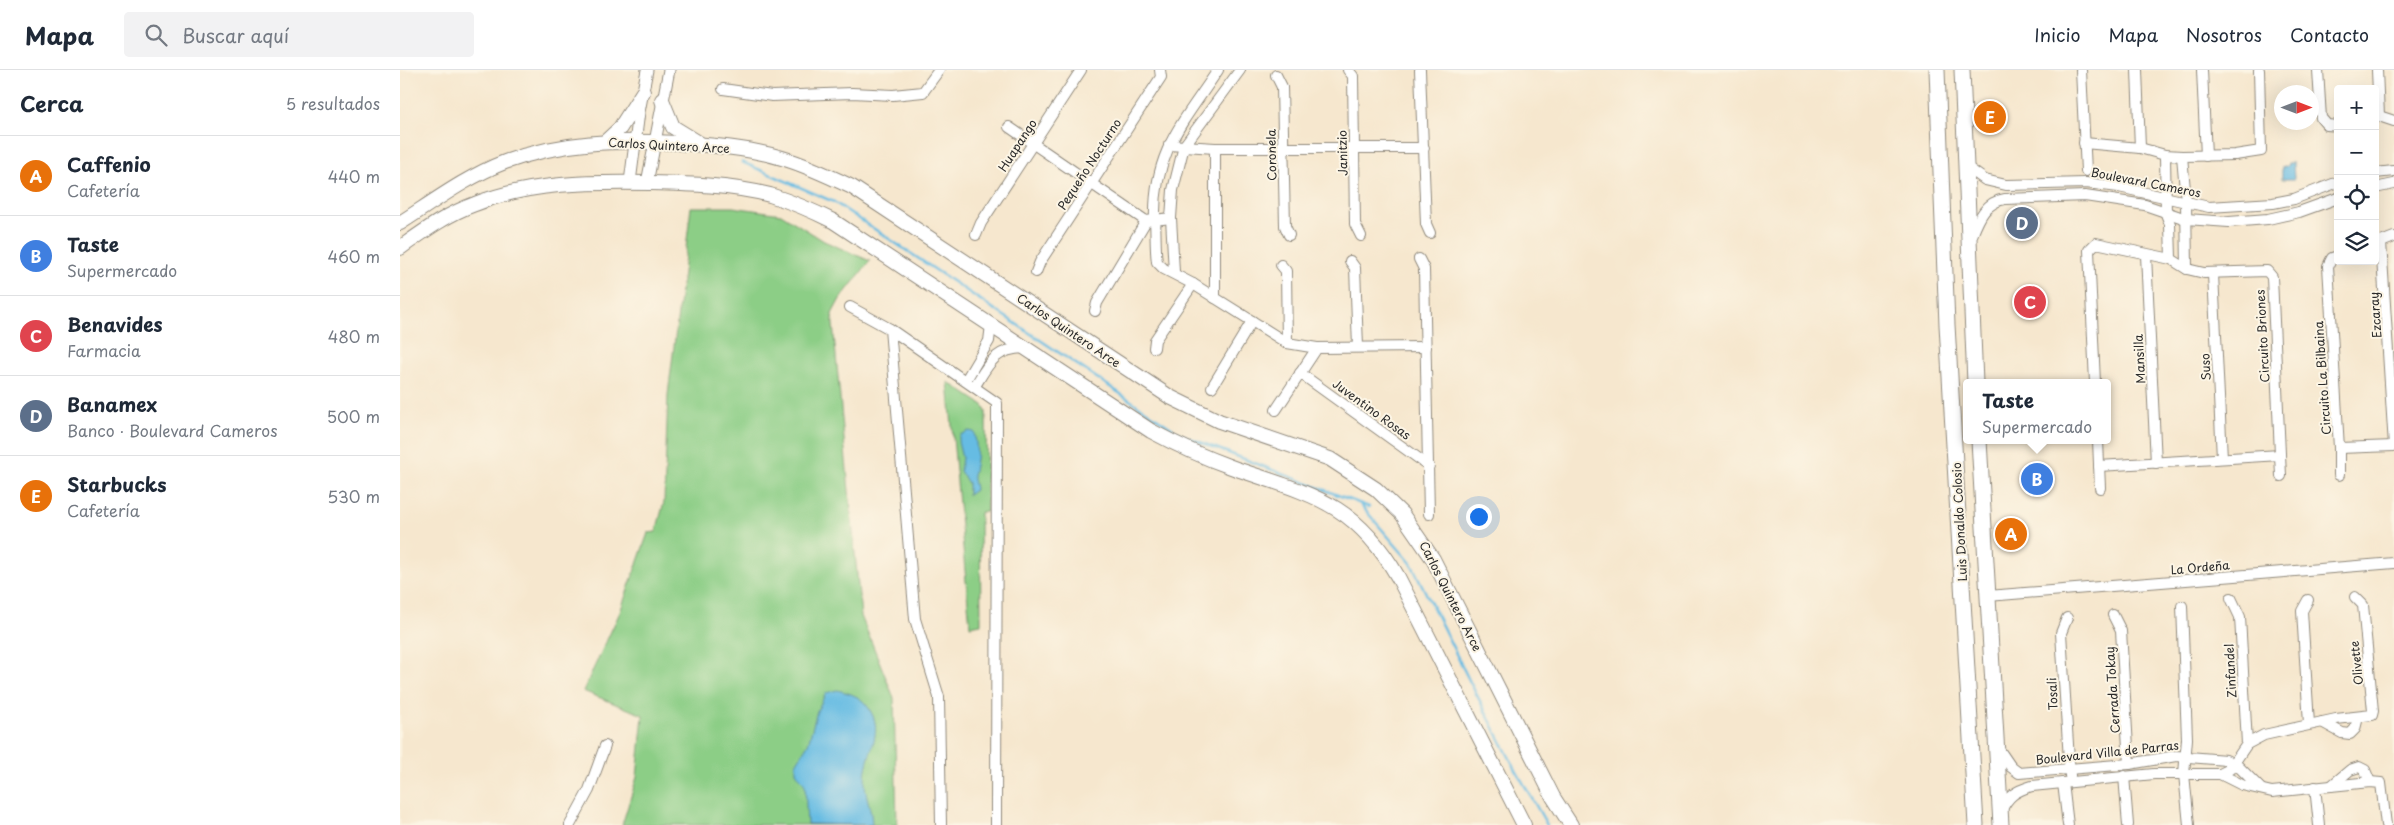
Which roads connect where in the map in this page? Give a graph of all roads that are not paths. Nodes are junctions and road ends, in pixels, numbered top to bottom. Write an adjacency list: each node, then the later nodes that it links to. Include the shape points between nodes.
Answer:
1 (647, 70): 21 (street)
2 (669, 70): 22 (street)
3 (939, 70): 20 (street, via 923,92 893,95 772,96)
4 (1081, 70): 31 (street, Huapango)
5 (1160, 70): 49 (street, Pequeño Nocturno, via 1162,77)
6 (1218, 70): 33 (street)
7 (1240, 70): 34 (street)
8 (1348, 70): 37 (street, Janitzio, via 1353,76)
9 (1420, 70): 38 (street)
10 (1937, 70): 90 (main road, Luis Donaldo Colosio)
11 (1962, 70): 43 (main road)
12 (2081, 70): 30 (street)
13 (2137, 70): 39 (street)
14 (2202, 70): 42 (street)
15 (2259, 70): 42 (street, via 2261,150)
16 (2318, 70): 25 (street, via 2321,118 2327,125)
17 (2377, 70): 19 (street)
18 (1276, 75): 36 (street, Coronela, via 1282,87)
19 (2377, 85)
20 (723, 89)
21 (643, 92): 27 (main road, via 620,128); 28 (street)
22 (662, 100): 29 (street); 32 (main road, via 673,127)
23 (2379, 117): 24 (street)
24 (2394, 121)
25 (2334, 126)
26 (1010, 127): 31 (street)
27 (605, 142): 28 (main road, Carlos Quintero Arce); 64 (main road, Carlos Quintero Arce, via 563,146 503,163)
28 (636, 142): 29 (main road, Carlos Quintero Arce); 47 (street)
29 (653, 142): 32 (main road, Carlos Quintero Arce); 48 (street)
30 (2084, 143): 39 (street); 45 (street)
31 (1033, 144): 49 (street); 66 (street, Huapango)
32 (702, 145): 153 (main road, Carlos Quintero Arce, via 781,158 844,183 1170,397 1219,421 1330,460 1376,489 1402,514 1424,543 1553,797)
33 (1169, 145): 34 (street); 63 (street, via 1157,176)
34 (1184, 146): 35 (street); 61 (street, via 1173,190)
35 (1215, 148): 36 (street); 85 (street)
36 (1284, 148): 37 (street); 67 (street, Coronela, via 1285,226)
37 (1355, 148): 38 (street); 68 (street, Janitzio, via 1355,224)
38 (1424, 148): 65 (street, via 1426,224)
39 (2140, 148): 40 (street)
40 (2165, 155): 41 (street); 55 (street)
41 (2182, 156): 42 (street); 58 (street)
42 (2206, 156)
43 (1967, 167): 50 (street, Boulevard Cameros, via 1985,180 2006,185); 70 (main road)
44 (2394, 170): 46 (street)
45 (2086, 171)
46 (2379, 172)
47 (630, 182): 48 (main road); 72 (main road, via 568,183 492,198 438,222)
48 (647, 183): 89 (main road, via 748,190 813,211)
49 (1091, 183): 63 (street); 81 (street, Pequeño Nocturno)
50 (2086, 183): 54 (street); 55 (street, Boulevard Cameros)
51 (2334, 184): 56 (street, Boulevard Cameros)
52 (2394, 184): 53 (street)
53 (2379, 187)
54 (2085, 196): 60 (street, Boulevard Cameros, via 2145,205); 70 (street, Boulevard Cameros, via 2000,200 1982,214)
55 (2166, 197): 58 (street, Boulevard Cameros); 60 (street)
56 (2294, 199): 58 (street, Boulevard Cameros, via 2228,207 2209,207); 59 (street)
57 (2334, 199): 59 (street, Boulevard Cameros)
58 (2186, 201): 62 (street)
59 (2299, 212): 62 (street, Boulevard Cameros, via 2251,221)
60 (2166, 214): 62 (street, Boulevard Cameros); 77 (street, via 2170,224)
61 (1171, 218): 63 (street); 82 (street)
62 (2186, 219): 80 (street)
63 (1150, 220): 82 (street, via 1157,262); 87 (street)
64 (400, 223)
65 (1430, 232)
66 (976, 235)
67 (1289, 235)
68 (1361, 236)
69 (2394, 237): 71 (street)
70 (1970, 239): 98 (main road)
71 (2379, 243)
72 (400, 248)
73 (2146, 255): 77 (street, Circuito Briones); 102 (street, Circuito Briones, via 2102,243 2096,243 2089,250); 113 (street, Mansilla)
74 (2379, 256): 109 (street, Ezcaray)
75 (2334, 257): 110 (street, Circuito La Bilbaina, via 2328,266)
76 (1419, 259): 94 (street, via 1424,269)
77 (2171, 259): 80 (street, Circuito Briones)
78 (1350, 261): 93 (street, via 1355,268)
79 (1281, 265): 92 (street, via 1286,271)
80 (2187, 269): 83 (street, Circuito Briones)
81 (1036, 272)
82 (1174, 272): 84 (street)
83 (2212, 274): 111 (street, Circuito Briones, via 2264,271 2271,275); 112 (street, Suso)
84 (1193, 284): 85 (street); 96 (street, via 1155,340)
85 (1215, 298): 88 (street)
86 (850, 307): 91 (street)
87 (1095, 311)
88 (1252, 321): 92 (street); 105 (street)
89 (991, 326): 95 (main road); 99 (street)
90 (1948, 326): 98 (main road, via 1956,347); 128 (main road, Luis Donaldo Colosio)
91 (890, 329): 103 (street); 151 (street, via 915,619 940,697)
92 (1287, 343): 97 (street)
93 (1358, 347): 94 (street); 97 (street)
94 (1426, 347): 114 (street)
95 (1024, 348): 99 (street, via 1004,350); 149 (main road, via 1164,438 1204,457 1315,496 1362,529 1398,577)
96 (1154, 348)
97 (1317, 348): 100 (street)
98 (1974, 355): 101 (main road)
99 (985, 360): 103 (street); 104 (street)
100 (1300, 373): 106 (street); 114 (street, Juventino Rosas)
101 (1976, 379)
102 (2095, 379)
103 (966, 380): 104 (street)
104 (975, 386): 152 (street, via 997,405)
105 (1212, 387)
106 (1276, 410)
107 (1979, 444): 121 (main road, Luis Donaldo Colosio)
108 (2098, 444): 115 (street)
109 (2394, 446): 110 (street, Circuito La Bilbaina)
110 (2339, 448): 116 (street)
111 (2280, 454): 112 (street); 117 (street)
112 (2222, 458): 113 (street)
113 (2156, 463): 115 (street)
114 (1429, 466): 119 (street)
115 (2099, 466): 118 (street)
116 (2340, 475)
117 (2282, 476)
118 (2100, 488)
119 (1429, 514)
120 (2394, 563): 121 (street, La Ordeña)
121 (1988, 596): 129 (main road, Luis Donaldo Colosio)
122 (2355, 597): 130 (street, Olivette, via 2363,605 2373,711 2372,715)
123 (2231, 598): 134 (street, Zinfandel, via 2240,617)
124 (2308, 600): 132 (street, via 2302,611)
125 (2182, 606): 136 (street)
126 (2113, 615): 138 (street, Cerrada Tokay, via 2121,631)
127 (2068, 618): 139 (street, Tosali, via 2061,633)
128 (1966, 655): 129 (main road, via 1978,651); 154 (main road, Luis Donaldo Colosio)
129 (1992, 660): 133 (main road, Luis Donaldo Colosio)
130 (2358, 717): 131 (street); 131 (street, via 2350,734)
131 (2322, 722): 132 (street)
132 (2309, 724): 134 (street, via 2264,735)
133 (1995, 743): 139 (street, Boulevard Villa de Parras, via 2011,767 2020,773); 148 (main road, Luis Donaldo Colosio)
134 (2247, 744): 137 (street)
135 (605, 746): 150 (street, via 589,790)
136 (2186, 757): 137 (street, Boulevard Villa de Parras); 138 (street, Boulevard Villa de Parras); 140 (street)
137 (2235, 763): 141 (street); 147 (street)
138 (2129, 764): 139 (street, Boulevard Villa de Parras)
139 (2070, 770): 143 (street, Tosali)
140 (2184, 774): 141 (street, Boulevard Villa de Parras); 142 (street, Boulevard Villa de Parras); 157 (street)
141 (2220, 774): 147 (street, Boulevard Villa de Parras, via 2242,786)
142 (2124, 776): 143 (street, Boulevard Villa de Parras); 156 (street)
143 (2067, 782): 148 (street, Boulevard Villa de Parras, via 2015,791 2006,801); 155 (street, Tosali)
144 (2370, 782): 145 (street, Boulevard Villa de Parras); 145 (street, via 2362,767 2355,767); 159 (street, via 2383,786)
145 (2331, 786): 146 (street, Boulevard Villa de Parras)
146 (2315, 787): 147 (street, Boulevard Villa de Parras, via 2278,792); 158 (street)
147 (2261, 789)
148 (2001, 818)
149 (1522, 822)
150 (570, 825)
151 (941, 825)
152 (996, 825)
153 (1571, 825)
154 (1976, 825)
155 (2068, 825)
156 (2128, 825)
157 (2189, 825)
158 (2319, 825)
159 (2386, 825)

